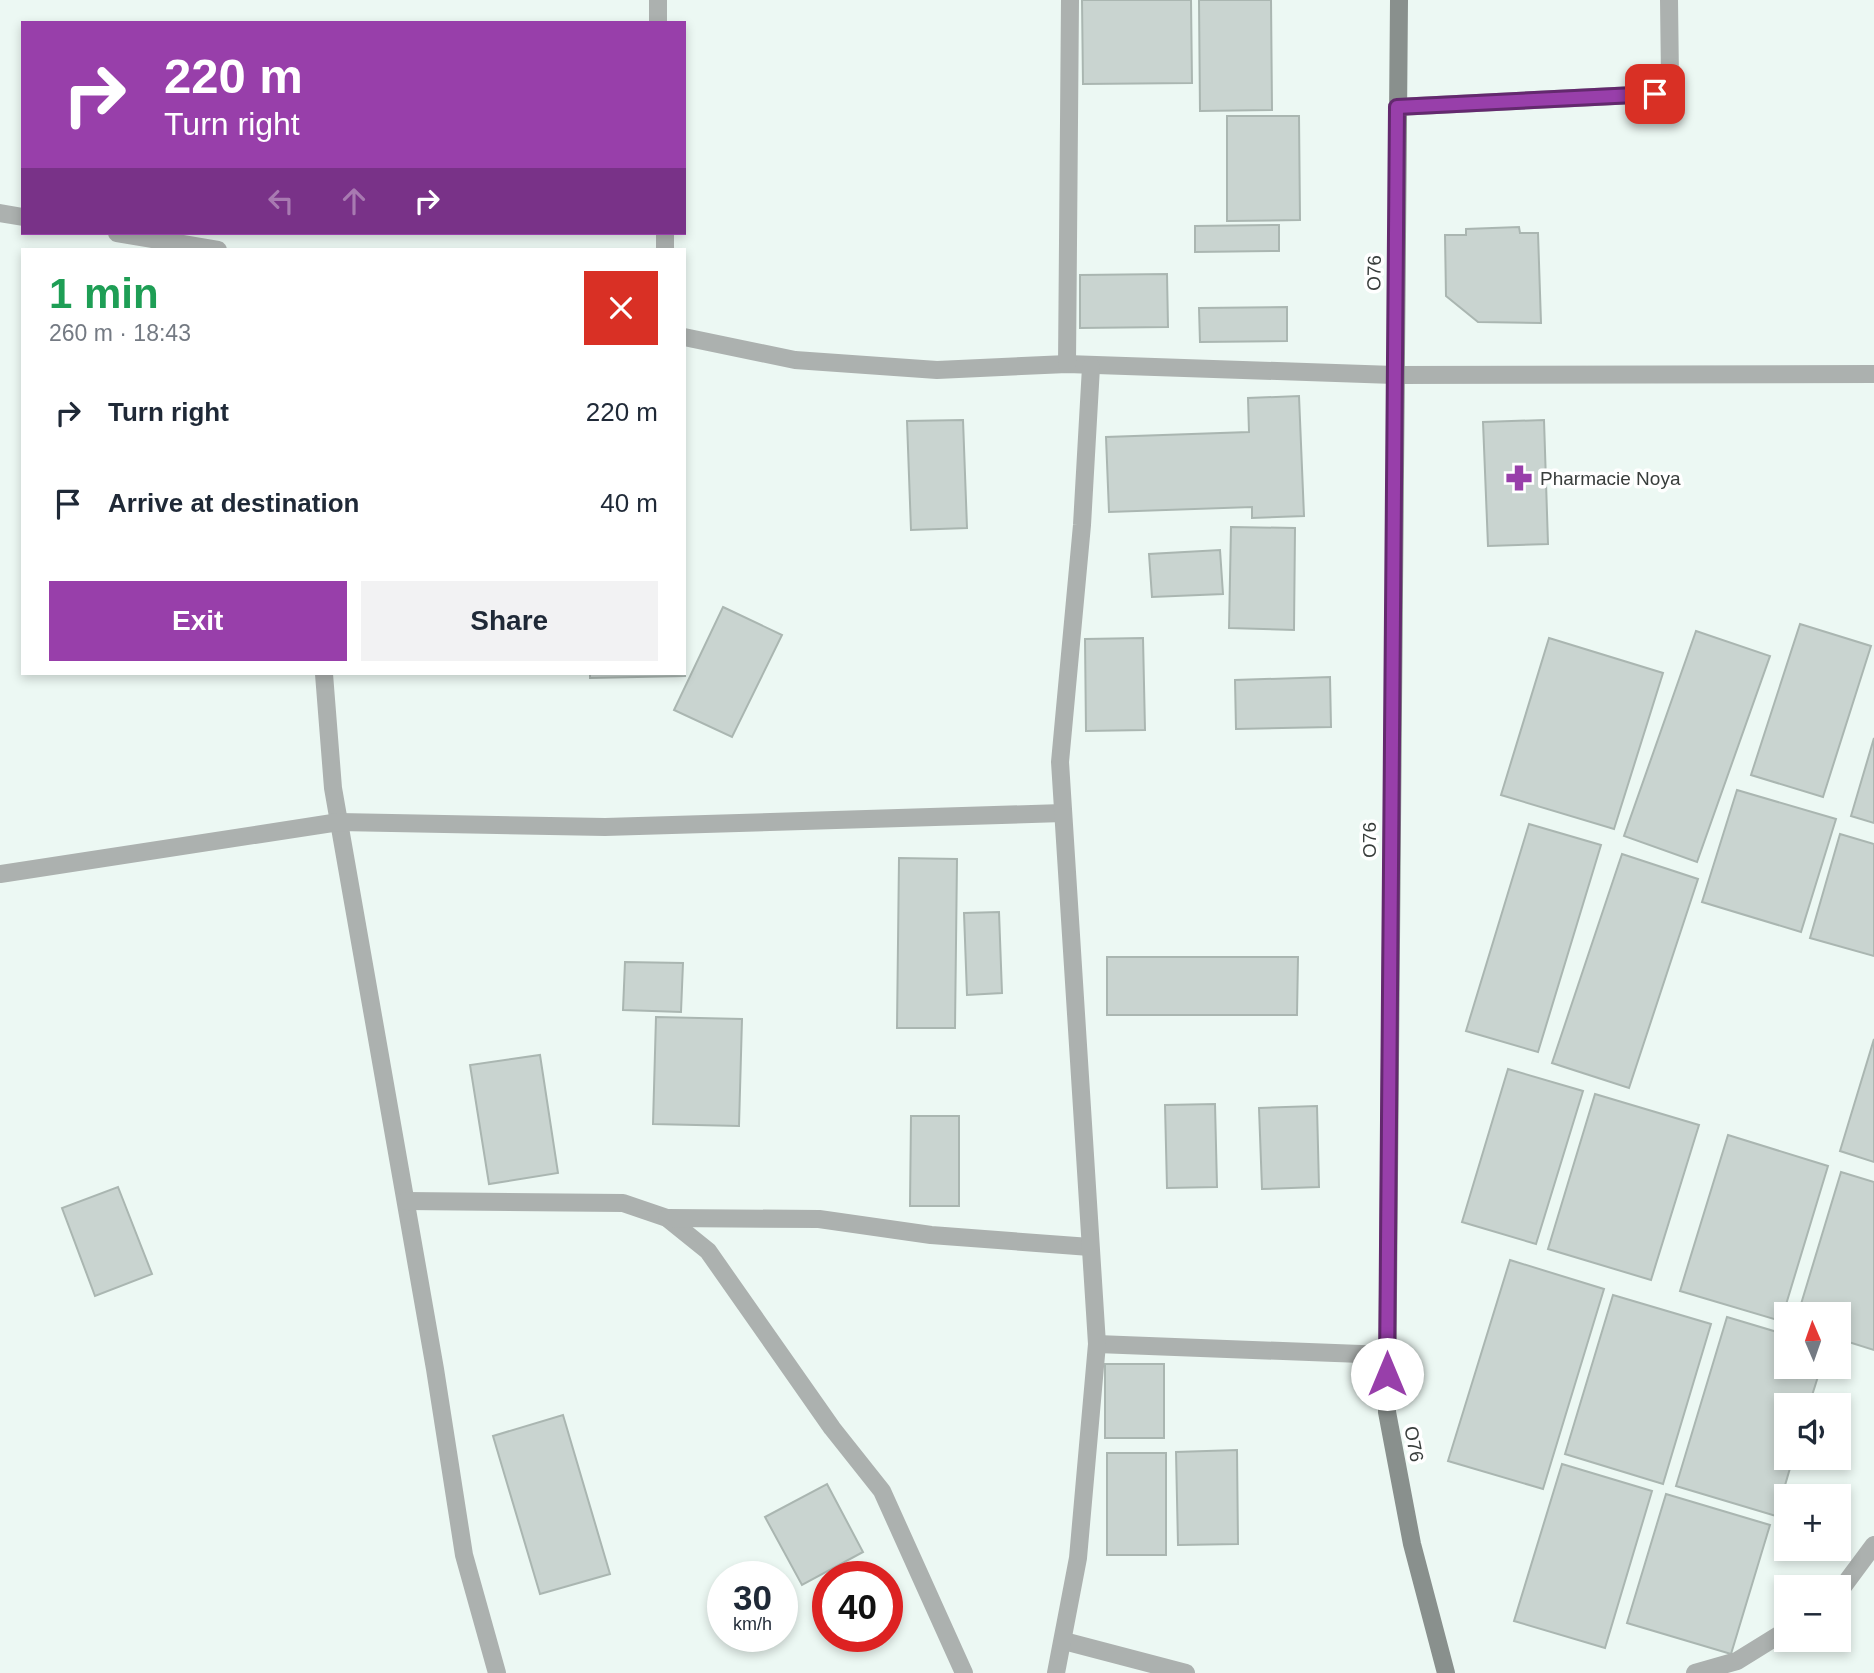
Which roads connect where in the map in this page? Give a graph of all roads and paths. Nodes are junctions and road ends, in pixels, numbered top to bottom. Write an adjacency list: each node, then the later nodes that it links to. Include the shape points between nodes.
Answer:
1 (658, 0): 5 (street)
2 (1070, 0): 12 (street)
3 (1399, 0): 6 (street, O76)
4 (1669, 0): 6 (street, via 1670,78 1655,94)
5 (659, 21)
6 (1397, 107): 14 (street, O76)
7 (0, 213): 8 (street)
8 (21, 216)
9 (129, 235): 10 (street)
10 (206, 248)
11 (686, 337): 12 (street, via 795,360 870,367)
12 (1068, 364): 13 (street)
13 (1091, 367): 14 (street); 17 (street, via 1060,762)
14 (1394, 374): 15 (street); 24 (street, O76)
15 (1874, 374)
16 (324, 675): 18 (street)
17 (1063, 813): 18 (street, via 605,827); 22 (street)
18 (339, 822): 19 (street); 20 (street)
19 (0, 874)
20 (406, 1201): 21 (street, via 624,1203); 29 (street, via 464,1555)
21 (667, 1218): 22 (street, via 819,1219 931,1235); 30 (street, via 708,1251 882,1492)
22 (1090, 1247): 23 (street)
23 (1097, 1344): 24 (street); 28 (street, via 1078,1558)
24 (1387, 1355): 33 (street, O76, via 1387,1412 1394,1452 1412,1544)
25 (1874, 1545): 26 (street)
26 (1851, 1576)
27 (1774, 1638): 34 (street, via 1737,1661)
28 (1064, 1641): 31 (street); 32 (street)
29 (497, 1673)
30 (964, 1673)
31 (1056, 1673)
32 (1186, 1673)
33 (1446, 1673)
34 (1695, 1673)

